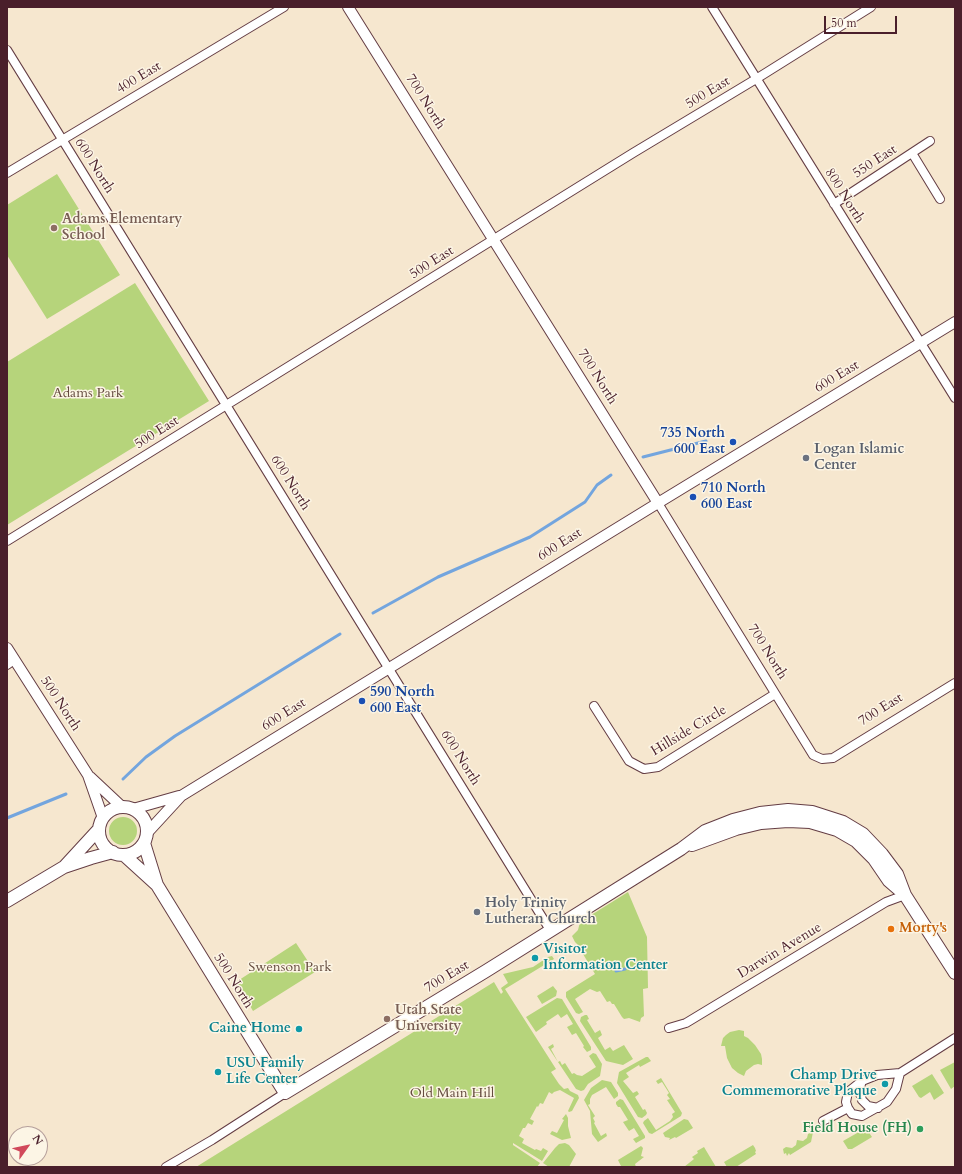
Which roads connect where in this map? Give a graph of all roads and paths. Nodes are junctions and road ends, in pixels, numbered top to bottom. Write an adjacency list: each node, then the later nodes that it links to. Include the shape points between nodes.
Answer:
1 (284, 7): 7 (street, 400 East)
2 (348, 7): 13 (street, 700 North)
3 (712, 7): 6 (street, 800 North)
4 (872, 7): 6 (street, 500 East)
5 (7, 50): 7 (street, 600 North)
6 (756, 79): 12 (street, 800 North); 13 (street, 500 East)
7 (62, 139): 10 (street, 400 East); 17 (street, 600 North)
8 (930, 141): 9 (street, 550 East)
9 (912, 153): 11 (street); 12 (street, 550 East)
10 (7, 172)
11 (940, 199)
12 (834, 204): 15 (street, 800 North)
13 (493, 239): 17 (street, 500 East); 18 (street, 700 North)
14 (955, 322): 15 (street, 600 East)
15 (921, 343): 16 (street, 800 North); 18 (street, 600 East)
16 (955, 398)
17 (227, 405): 19 (street, 500 East); 22 (street, 600 North)
18 (658, 503): 22 (street, 600 East); 24 (street, 700 North)
19 (7, 541)
20 (7, 648): 21 (street, 500 North)
21 (11, 662): 27 (street, 500 North)
22 (389, 668): 28 (street, 600 East); 37 (street, 600 North)
23 (955, 683): 26 (street, 700 East, via 833,758)
24 (776, 694): 25 (street, Hillside Circle, via 658,767 644,769 629,761); 26 (street, 700 North, via 813,755)
25 (594, 706)
26 (822, 759)
27 (88, 775): 29 (street, 500 North); 30 (street, 500 North)
28 (181, 796): 29 (street, 600 East); 31 (street, 600 East)
29 (127, 808): 30 (main road, via 113,809 106,814); 31 (main road, via 140,814 145,822)
30 (101, 824): 32 (main road, via 100,838 104,845); 33 (main road)
31 (146, 838): 32 (main road, via 137,851); 34 (main road, 500 North)
32 (118, 854): 33 (main road, via 91,858); 34 (main road, 500 North)
33 (64, 867): 36 (main road)
34 (157, 886): 43 (main road, 500 North)
35 (905, 895): 37 (main road, 700 East, via 889,881 874,859 856,841 811,817 736,829 681,849); 38 (main road); 39 (street, Darwin Avenue, via 880,905 686,1023)
36 (7, 901)
37 (550, 930): 43 (main road, 700 East)
38 (955, 973)
39 (669, 1028)
40 (955, 1038): 41 (street)
41 (900, 1073): 42 (street, via 877,1075); 45 (street, via 896,1089)
42 (862, 1081): 44 (street, via 848,1092); 45 (street, via 859,1090 862,1100 868,1106)
43 (285, 1093): 47 (street, 700 East)
44 (848, 1108): 45 (street, via 852,1114 862,1116); 46 (street)
45 (878, 1108)
46 (823, 1121)
47 (166, 1167)

